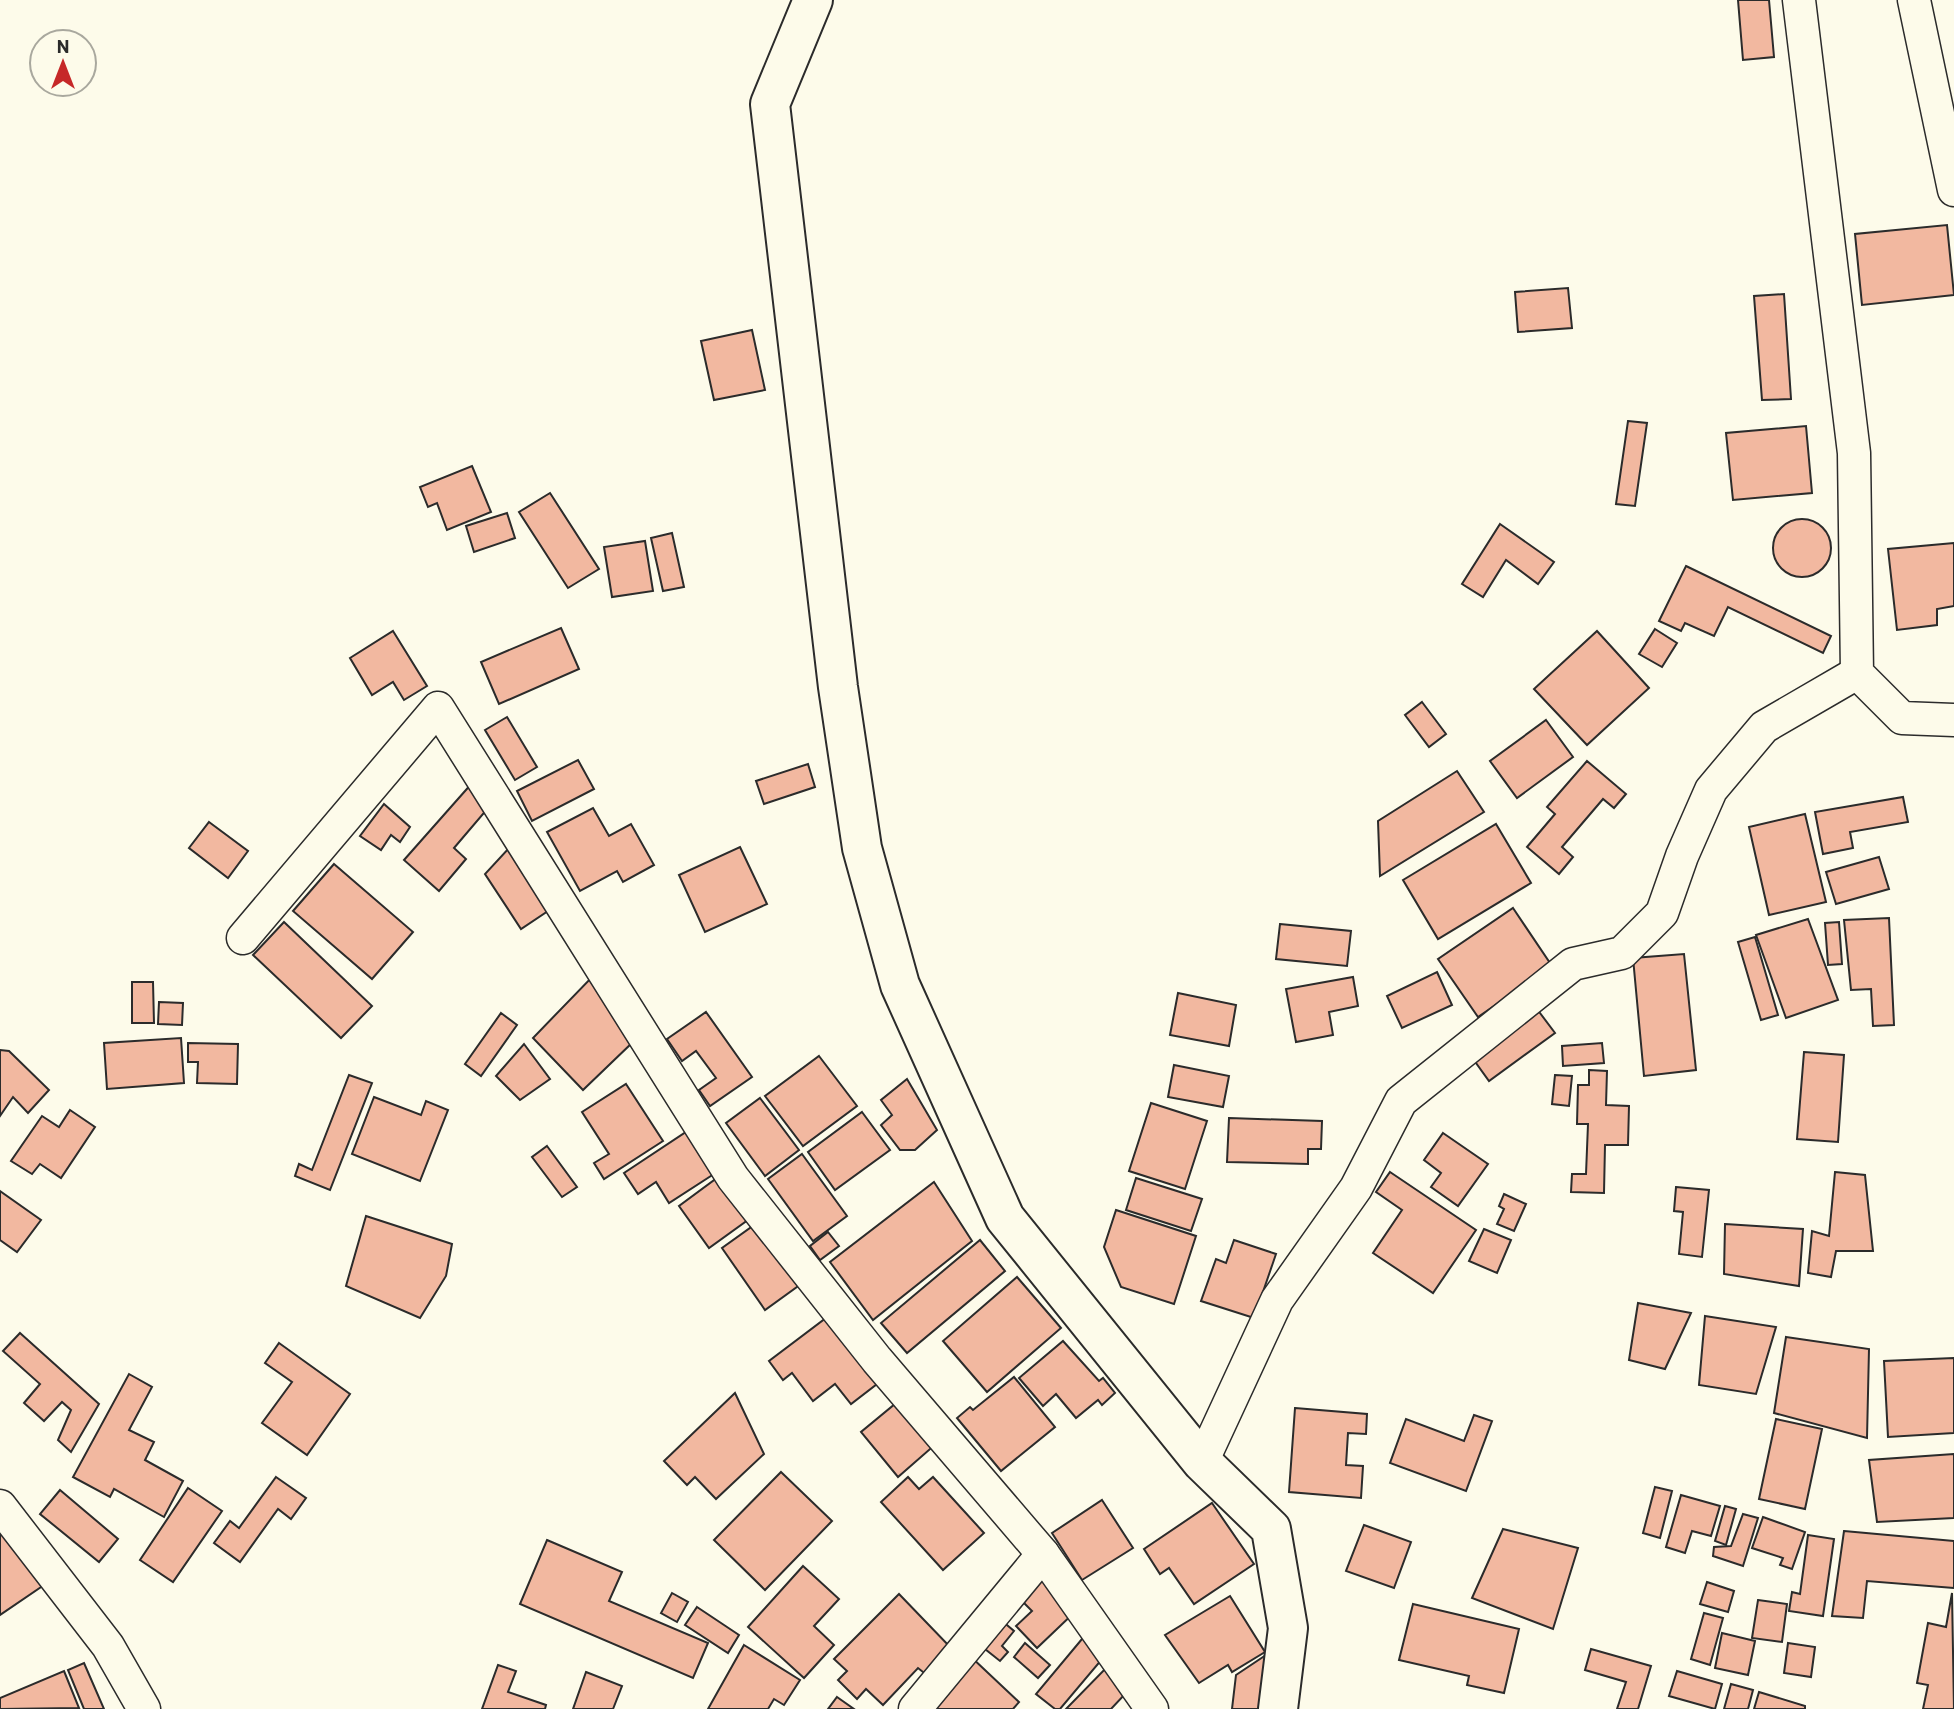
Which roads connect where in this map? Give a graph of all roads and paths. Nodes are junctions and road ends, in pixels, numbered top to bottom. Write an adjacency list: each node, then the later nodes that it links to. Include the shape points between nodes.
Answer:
1 (813, 0): 8 (main road, via 770,104 836,673 862,848 900,985 1004,1218)
2 (1798, 0): 5 (street, via 1854,453)
3 (1914, 0): 4 (street)
4 (1954, 190)
5 (1857, 673): 6 (street, via 1902,718); 8 (street, via 1764,727 1719,779 1682,856 1662,913 1622,953 1573,964 1401,1101 1356,1188 1277,1300)
6 (1954, 720)
7 (243, 938): 10 (street, via 438,708 733,1178 877,1360)
8 (1202, 1462): 14 (main road, via 1271,1529 1288,1628)
9 (0, 1506): 11 (street, via 108,1646)
10 (1043, 1554): 12 (street); 13 (street)
11 (144, 1709)
12 (915, 1709)
13 (1152, 1709)
14 (1278, 1709)

